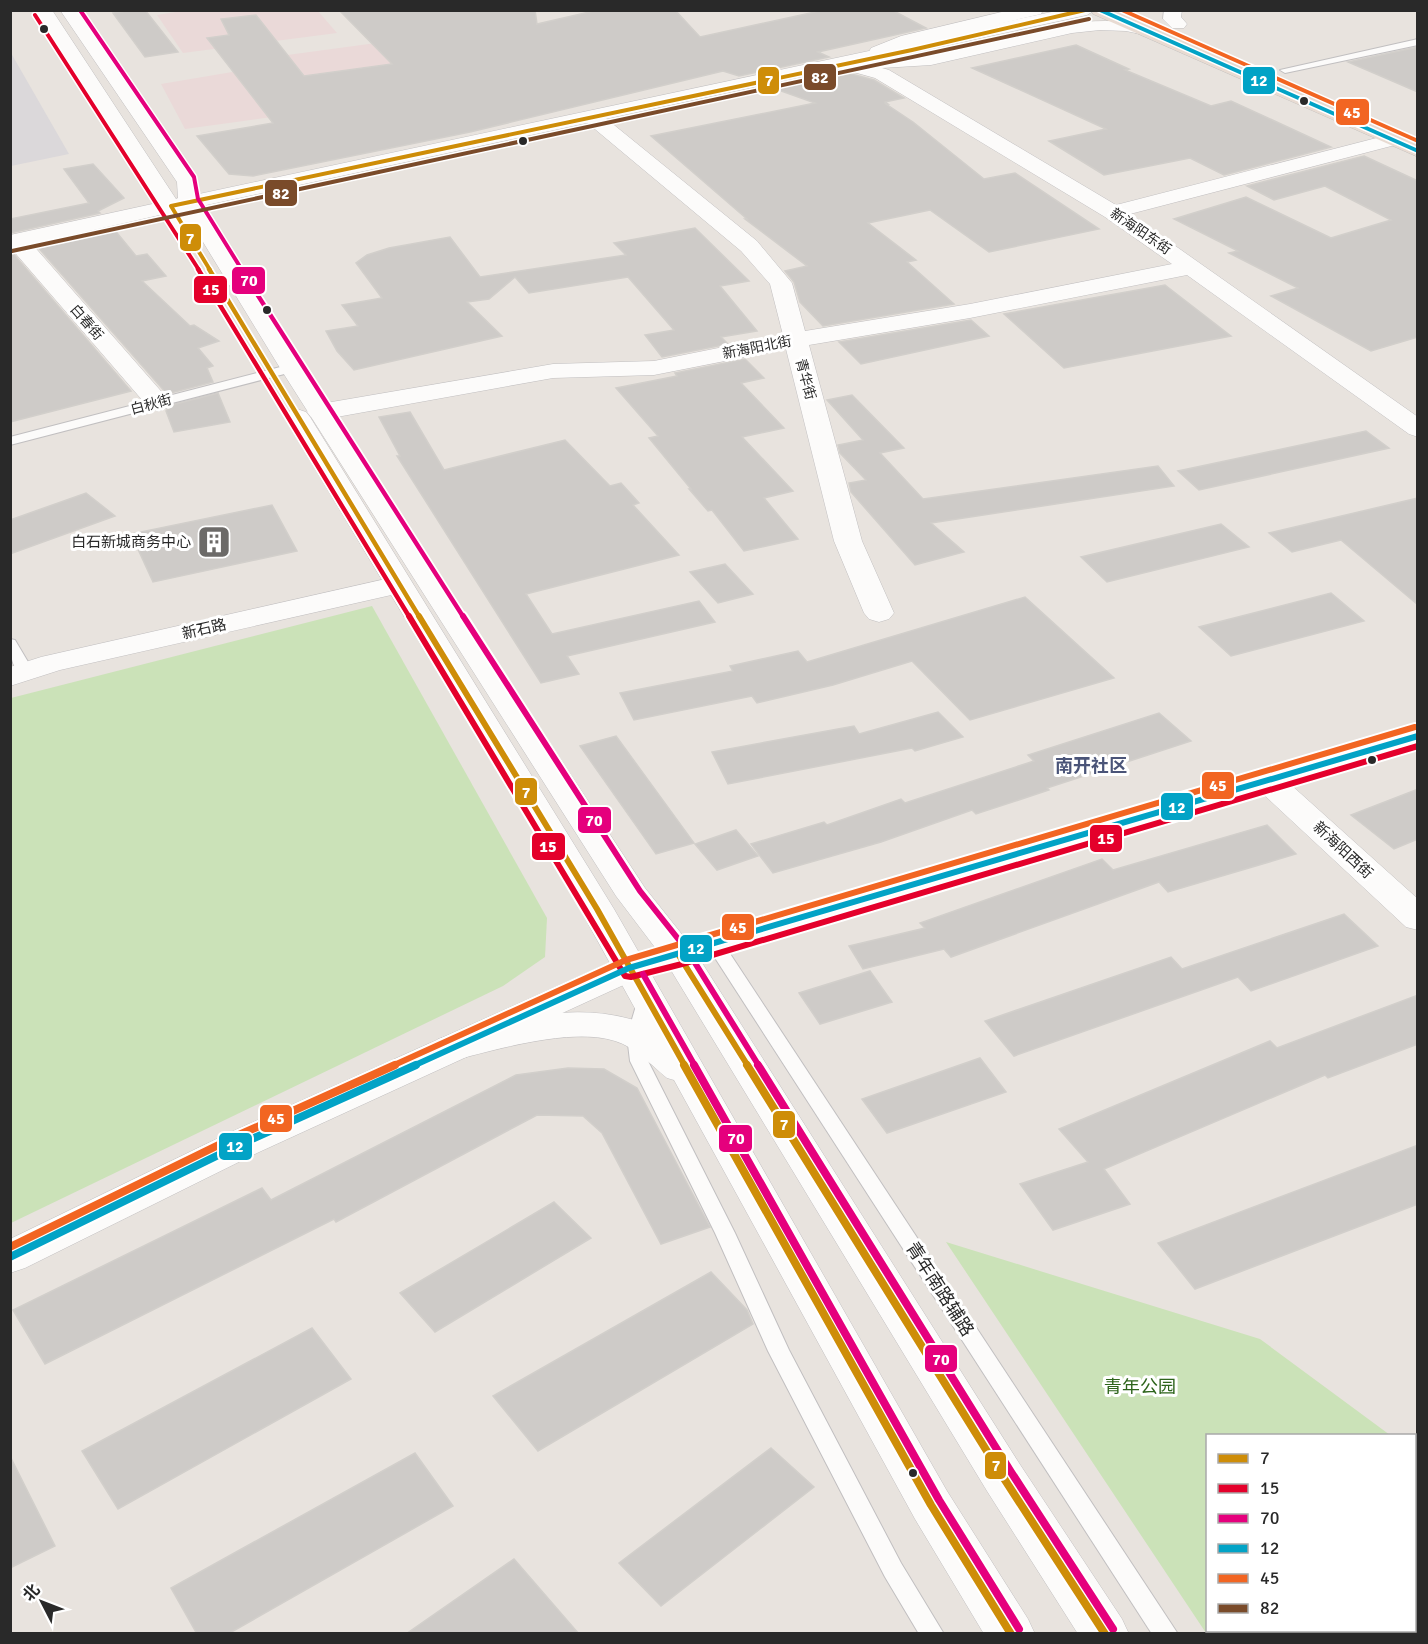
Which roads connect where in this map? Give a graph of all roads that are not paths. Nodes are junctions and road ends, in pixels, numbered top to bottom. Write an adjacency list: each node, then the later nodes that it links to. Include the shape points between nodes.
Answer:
1 (43, 10): 16 (street)
2 (69, 10): 16 (street, via 186,182)
3 (1035, 10): 10 (street, via 907,40)
4 (1087, 10): 10 (street)
5 (1099, 10): 8 (highway)
6 (1146, 10): 7 (highway)
7 (1176, 17): 11 (highway)
8 (1150, 31): 10 (street, via 1099,24 929,60); 14 (highway)
9 (1418, 42): 11 (lane)
10 (846, 64): 12 (street); 17 (street, 新海阳东街, via 882,74)
11 (1285, 70): 13 (highway)
12 (591, 116): 16 (street); 20 (street, 青华街, via 749,246 781,283)
13 (1418, 126)
14 (1392, 140): 15 (highway); 17 (street)
15 (1418, 151)
16 (180, 204): 18 (street); 21 (street)
17 (1113, 212): 19 (street, 新海阳东街)
18 (14, 241): 22 (street, 白春街)
19 (1193, 267): 20 (street, 新海阳北街); 24 (street, 新海阳东街)
20 (796, 340): 23 (street, 新海阳北街, via 654,368 554,371); 27 (street, 青华街, via 848,541)
21 (281, 371): 22 (lane, 白秋街); 23 (street); 26 (street)
22 (158, 403): 25 (lane, 白秋街)
23 (320, 412): 33 (street, via 633,896)
24 (1418, 429)
25 (10, 441)
26 (399, 585): 29 (street, 新石路); 34 (street, via 597,909)
27 (879, 613)
28 (10, 643): 29 (lane)
29 (18, 674)
30 (1418, 736): 31 (street)
31 (1268, 781): 32 (street, 新海阳西街); 33 (street)
32 (1418, 919)
33 (697, 950): 34 (street); 39 (street, via 1003,1477); 40 (lane, 青年南路辅路)
34 (637, 1001): 35 (street); 35 (street, via 611,1027 569,1026); 37 (lane, via 639,1061 779,1351 893,1570); 38 (street, via 692,1079 931,1505)
35 (450, 1048): 36 (street, via 243,1143)
36 (10, 1257)
37 (932, 1634)
38 (1011, 1634)
39 (1105, 1634)
40 (1166, 1634)

